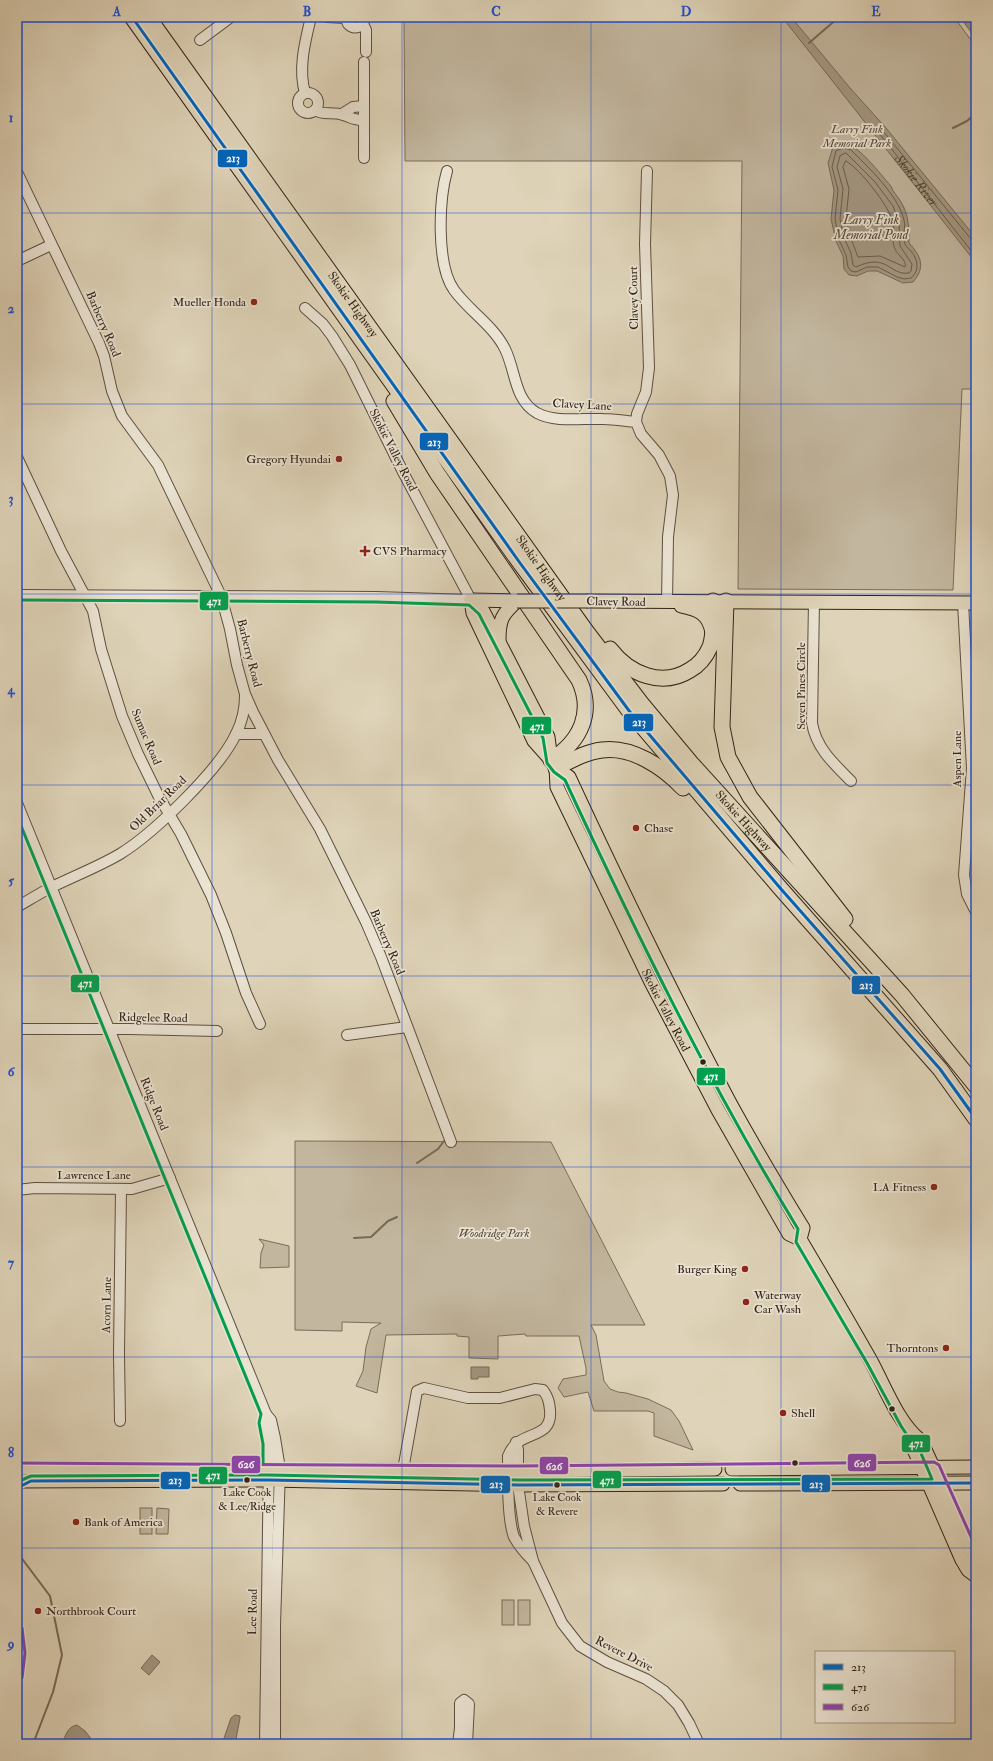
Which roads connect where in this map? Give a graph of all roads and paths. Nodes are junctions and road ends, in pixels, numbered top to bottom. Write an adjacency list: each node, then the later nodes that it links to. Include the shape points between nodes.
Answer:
1 (132, 17): 23 (highway, Skokie Highway)
2 (148, 17): 10 (highway, Skokie Highway)
3 (163, 17): 10 (highway, via 163,29)
4 (231, 17): 9 (street)
5 (311, 17): 11 (street, via 301,71)
6 (327, 17): 7 (street)
7 (345, 17): 8 (street, via 350,27 357,28)
8 (364, 20): 12 (street)
9 (200, 40)
10 (171, 49): 26 (highway, Skokie Highway)
11 (304, 93): 13 (street, via 316,98 318,104); 13 (street, via 298,99 299,109 308,113)
12 (364, 106): 14 (street, via 353,107); 15 (street)
13 (315, 110): 14 (street, via 319,113)
14 (342, 114): 15 (street, via 353,120)
15 (364, 120): 16 (street)
16 (364, 158)
17 (446, 171): 24 (street, Clavey Lane, via 441,229 442,257 450,281 453,289 501,342 522,399 531,409 561,419)
18 (647, 171): 24 (street, Clavey Court, via 645,244 649,368 646,392)
19 (17, 172): 20 (street, Barberry Road)
20 (51, 245): 21 (street); 29 (street, Barberry Road, via 99,343 112,391 122,416 158,465)
21 (17, 261)
22 (305, 308): 30 (street, Skokie Valley Road, via 323,324 350,366)
23 (340, 311): 41 (highway, via 348,329 437,474 574,673 584,692 586,716 582,727); 45 (highway, Skokie Highway, via 577,642 658,746)
24 (636, 422): 33 (street, via 641,434 659,455 670,476 673,495 668,537)
25 (17, 457): 28 (street, Sumac Road, via 60,551)
26 (487, 492): 36 (highway, via 527,536 614,653 636,672 663,679 687,673 706,656); 49 (highway, Skokie Highway, via 641,703 691,763)
27 (17, 595): 28 (street, Clavey Road)
28 (85, 595): 29 (street, Clavey Road); 44 (street, Sumac Road, via 93,611 101,649 122,716 138,754)
29 (221, 596): 30 (street, Clavey Road); 38 (street, Barberry Road)
30 (471, 600): 31 (main road, Clavey Road); 37 (main road, Skokie Valley Road, via 483,611); 41 (main road, Skokie Valley Road, via 473,613 534,740)
31 (517, 600): 33 (main road, Clavey Road, bridge); 37 (main road, via 503,615)
32 (719, 601): 33 (main road, Clavey Road); 34 (main road, Clavey Road); 36 (highway); 49 (highway, via 722,727 728,757 735,773 754,803 868,948)
33 (667, 602): 36 (main road, via 700,611 709,620)
34 (814, 602): 35 (main road, Clavey Road); 42 (street, Seven Pines Circle, via 814,735 820,746)
35 (969, 603): 48 (street, Aspen Lane, via 972,768 964,875 967,894)
36 (713, 636)
37 (498, 642): 41 (main road, Skokie Valley Road, via 548,737)
38 (245, 694): 39 (street, Old Briar Road, via 245,706); 40 (street, Barberry Road)
39 (236, 734): 40 (street); 44 (street, Old Briar Road, via 206,775)
40 (263, 734): 51 (street, Barberry Road, via 338,863 375,943)
41 (554, 764): 45 (highway, via 602,750 622,751 645,759 670,776); 56 (main road, Skokie Valley Road, via 569,777); 57 (main road, Skokie Valley Road, via 557,787)
42 (851, 781)
43 (17, 803): 46 (street, Ridge Road)
44 (169, 814): 46 (street, Old Briar Road, via 149,833 121,853); 50 (street, Sumac Road, via 211,895 246,993)
45 (764, 869): 61 (highway, Skokie Highway, via 940,1069)
46 (52, 887): 47 (street, Old Briar Road); 53 (street, Ridge Road)
47 (17, 906)
48 (976, 912)
49 (902, 996): 58 (highway, Skokie Highway)
50 (260, 1024)
51 (407, 1027): 55 (street); 62 (street, Barberry Road)
52 (17, 1029): 53 (street, Ridgelee Road)
53 (110, 1030): 54 (street, Ridgelee Road); 63 (street, Ridge Road)
54 (217, 1032)
55 (347, 1035)
56 (703, 1050): 57 (main road); 59 (main road, Skokie Valley Road)
57 (690, 1057): 60 (main road, Skokie Valley Road)
58 (976, 1086)
59 (730, 1103): 60 (main road); 66 (main road, Skokie Valley Road, via 803,1228)
60 (718, 1110): 66 (main road, Skokie Valley Road, via 789,1234)
61 (976, 1119)
62 (451, 1142)
63 (170, 1178): 64 (street, Lawrence Lane); 77 (street, Ridge Road, via 266,1414 271,1420 276,1438)
64 (121, 1189): 65 (street, Lawrence Lane); 67 (street, Acorn Lane)
65 (17, 1190)
66 (800, 1239): 68 (main road, Skokie Valley Road)
67 (120, 1421)
68 (912, 1435): 69 (main road, Skokie Valley Road, via 912,1445); 70 (main road, Skokie Valley Road, via 921,1441)
69 (920, 1467): 70 (main road); 74 (main road); 82 (main road, Skokie Valley Road)
70 (934, 1467): 71 (main road); 82 (main road, Skokie Valley Road)
71 (976, 1467)
72 (17, 1468): 77 (main road)
73 (715, 1469): 76 (main road)
74 (732, 1469)
75 (403, 1470): 76 (main road); 76 (street, Revere Drive, via 417,1391 424,1388 468,1398 500,1398 535,1389 543,1390 549,1398 549,1422 544,1429 516,1442 518,1450); 77 (main road)
76 (513, 1471): 83 (street, Revere Drive)
77 (274, 1475): 78 (main road); 83 (main road); 86 (street, Lee Road); 87 (street, Lee Road)
78 (17, 1481)
79 (976, 1483): 82 (main road)
80 (723, 1484): 83 (main road)
81 (740, 1484): 82 (main road)
82 (934, 1484): 84 (main road); 85 (main road, via 968,1570)
83 (513, 1485): 90 (street, Revere Drive, via 534,1561 562,1623 580,1646 607,1662 646,1679 664,1691 678,1705)
84 (976, 1560)
85 (976, 1576)
86 (265, 1744)
87 (275, 1744)
88 (458, 1744): 89 (street, via 460,1703 464,1700 469,1704)
89 (468, 1744)
90 (699, 1744)

